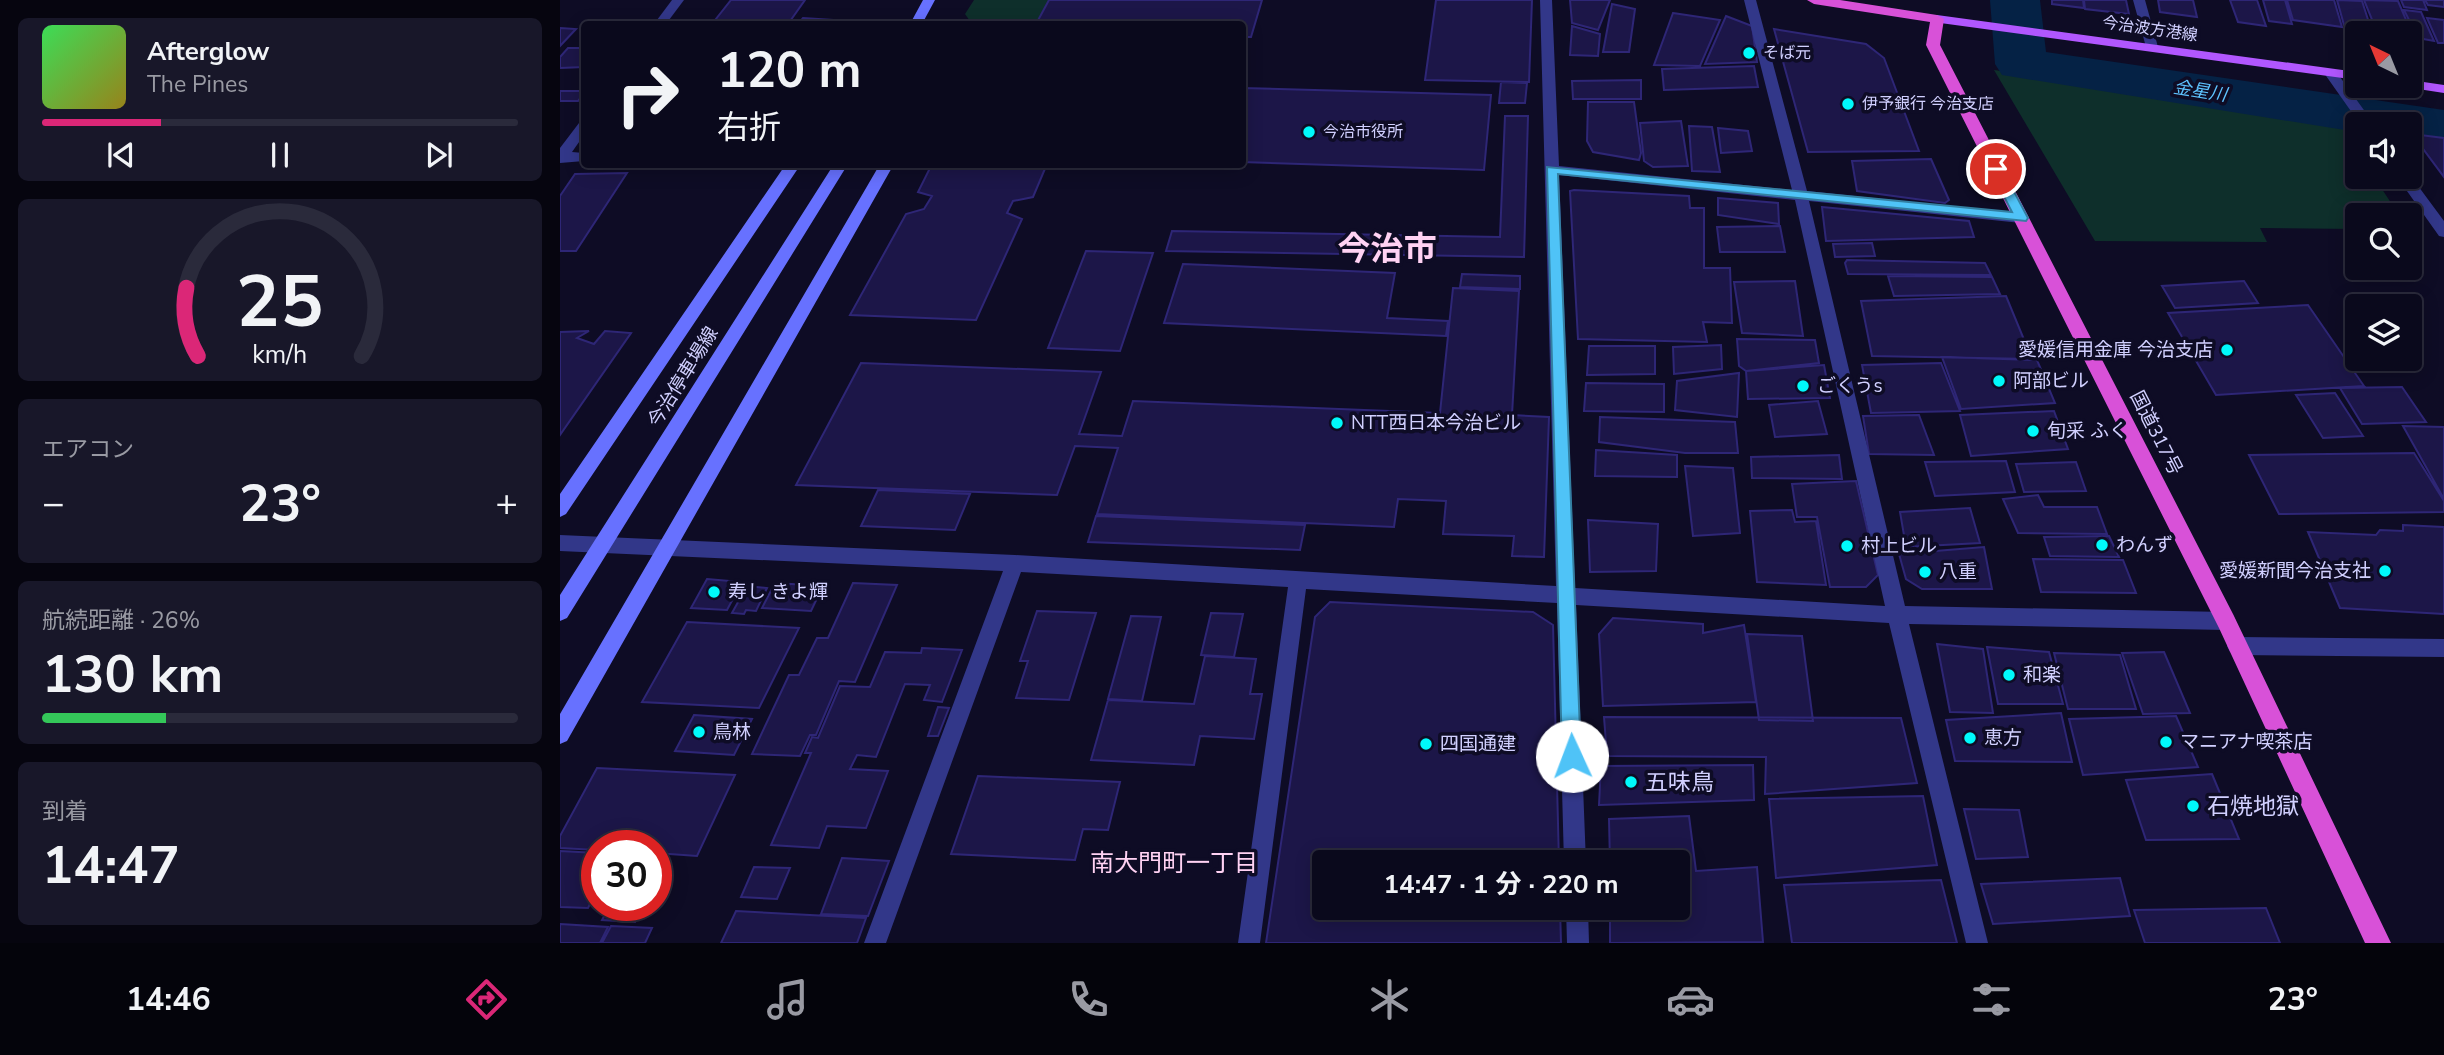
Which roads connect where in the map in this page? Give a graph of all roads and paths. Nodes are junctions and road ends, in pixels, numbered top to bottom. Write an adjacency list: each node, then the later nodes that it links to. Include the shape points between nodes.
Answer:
1 (678, 0): 8 (street)
2 (929, 0): 9 (main road)
3 (1546, 0): 22 (street)
4 (1750, 0): 24 (street)
5 (1814, 0): 7 (highway)
6 (2139, 0): 10 (street)
7 (1937, 19): 10 (main road, 今治波方港線); 25 (highway, 国道317号, via 1933,45)
8 (662, 21)
9 (918, 21)
10 (2151, 47): 11 (main road, 今治波方港線)
11 (2330, 73): 12 (main road, 今治波方港線); 15 (street)
12 (2345, 75)
13 (2422, 86): 14 (main road)
14 (2444, 89)
15 (2358, 112)
16 (581, 130): 17 (street)
17 (561, 157): 18 (street)
18 (581, 157)
19 (791, 168): 27 (main road)
20 (838, 168): 29 (main road, 今治停車場線)
21 (885, 168): 30 (main road)
22 (1551, 170): 24 (street); 33 (street)
23 (2413, 189): 26 (street)
24 (1801, 196): 25 (street); 35 (street)
25 (2021, 218): 36 (highway, 国道317号)
26 (2444, 232)
27 (560, 509)
28 (560, 543): 29 (street)
29 (603, 543): 30 (street); 34 (main road, 今治停車場線)
30 (668, 546): 31 (street); 39 (main road)
31 (1015, 563): 32 (street); 42 (street)
32 (1298, 580): 33 (street); 43 (street)
33 (1566, 597): 35 (street); 40 (street)
34 (560, 612)
35 (1897, 615): 36 (street); 45 (street)
36 (2226, 621): 37 (highway, 国道317号)
37 (2237, 646): 38 (street); 46 (highway, 国道317号)
38 (2444, 648)
39 (560, 734)
40 (1575, 850)
41 (1577, 920): 44 (street)
42 (874, 943)
43 (1250, 943)
44 (1578, 943)
45 (1977, 943)
46 (2378, 943)

